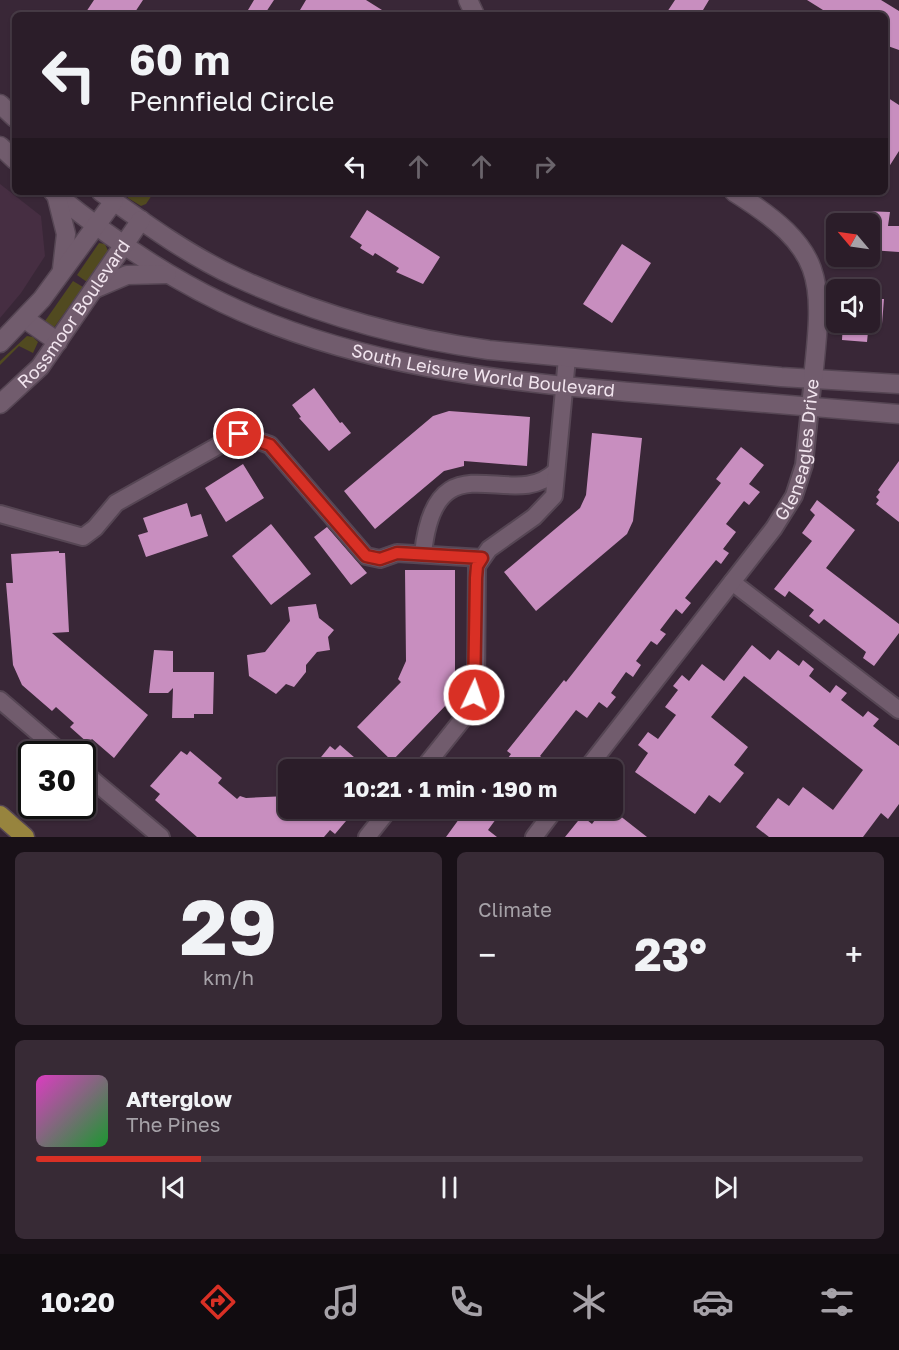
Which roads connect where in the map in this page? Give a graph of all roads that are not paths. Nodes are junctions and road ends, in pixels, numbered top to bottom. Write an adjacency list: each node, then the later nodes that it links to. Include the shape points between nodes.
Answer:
1 (0, 104): 2 (street)
2 (12, 115)
3 (0, 146): 4 (street)
4 (12, 156)
5 (55, 195): 12 (street, via 66,234)
6 (56, 195): 10 (street, South Leisure World Boulevard)
7 (739, 195): 19 (street, Gleneagles Drive, via 774,218 811,262 820,313)
8 (108, 197): 9 (street, South Leisure World Boulevard); 10 (street, Rossmoor Boulevard)
9 (141, 220): 11 (street, Rossmoor Boulevard); 18 (street, South Leisure World Boulevard, via 235,277 365,326 451,345)
10 (96, 227): 11 (street, South Leisure World Boulevard); 12 (street, Rossmoor Boulevard)
11 (123, 245): 13 (street, South Leisure World Boulevard); 14 (street, Rossmoor Boulevard)
12 (62, 269): 15 (street, Rossmoor Boulevard)
13 (170, 275): 14 (street, via 139,273); 21 (street, South Leisure World Boulevard, via 225,304 359,353 446,372)
14 (94, 289): 16 (street, Rossmoor Boulevard)
15 (25, 318): 16 (street); 17 (street, Rossmoor Boulevard)
16 (58, 342): 22 (street, Rossmoor Boulevard, via 40,367)
17 (0, 343)
18 (567, 358): 19 (street, South Leisure World Boulevard); 21 (street)
19 (813, 378): 20 (street, South Leisure World Boulevard); 23 (street, Gleneagles Drive)
20 (899, 384)
21 (564, 386): 23 (street, South Leisure World Boulevard); 25 (street)
22 (0, 404)
23 (810, 406): 24 (street, South Leisure World Boulevard); 29 (street, Gleneagles Drive, via 804,465 794,496)
24 (899, 414)
25 (556, 471): 27 (street, via 548,480 533,485 481,482 461,486 445,495 427,522); 28 (street, via 554,496 545,508)
26 (2, 518): 27 (street, via 83,537 116,503 239,434 270,445 366,556 380,559 397,553)
27 (423, 554): 28 (street)
28 (482, 558): 33 (street, via 476,578 476,689 470,710)
29 (732, 582): 31 (street); 34 (street, Gleneagles Drive)
30 (0, 700): 32 (street)
31 (899, 710)
32 (48, 741)
33 (431, 759)
34 (595, 759)
35 (96, 783): 40 (street)
36 (0, 815): 39 (main road)
37 (381, 819): 41 (street)
38 (548, 819): 42 (street)
39 (25, 837)
40 (161, 837)
41 (367, 837)
42 (534, 837)

